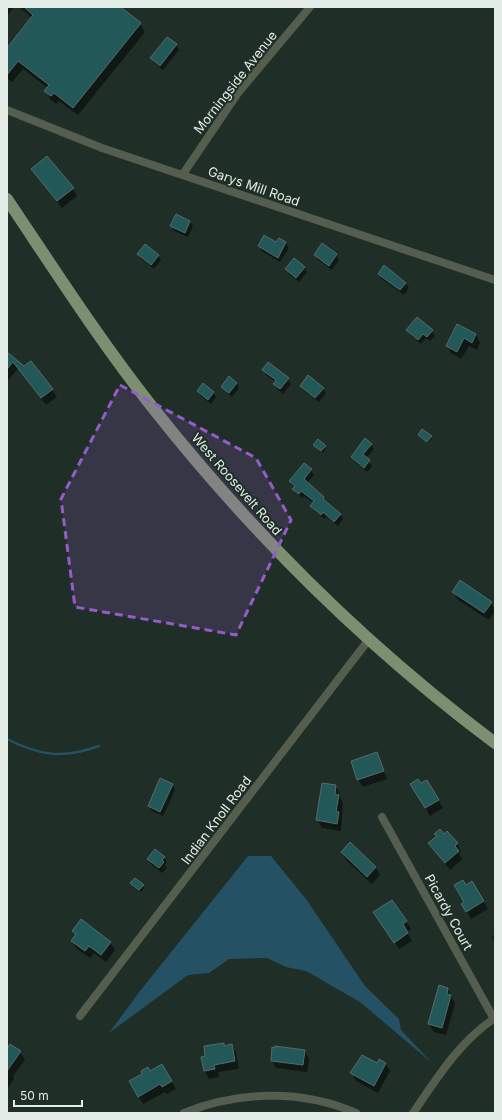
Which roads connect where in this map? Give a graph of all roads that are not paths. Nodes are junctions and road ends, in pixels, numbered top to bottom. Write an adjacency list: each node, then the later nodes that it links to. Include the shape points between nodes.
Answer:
1 (310, 7): 3 (street, Morningside Avenue, via 238,93)
2 (7, 110): 3 (street, Garys Mill Road, via 102,148)
3 (183, 174): 5 (street, Garys Mill Road)
4 (7, 199): 6 (main road, West Roosevelt Road, via 161,418 270,543)
5 (495, 280)
6 (370, 638): 7 (main road, West Roosevelt Road, via 434,695); 9 (street, Indian Knoll Road)
7 (495, 743)
8 (382, 817): 10 (street, Picardy Court)
9 (80, 1016)
10 (494, 1019): 13 (street, via 455,1053)
11 (184, 1113): 12 (street, via 216,1102 244,1097 274,1096 321,1102)
12 (356, 1113)
13 (413, 1113)

